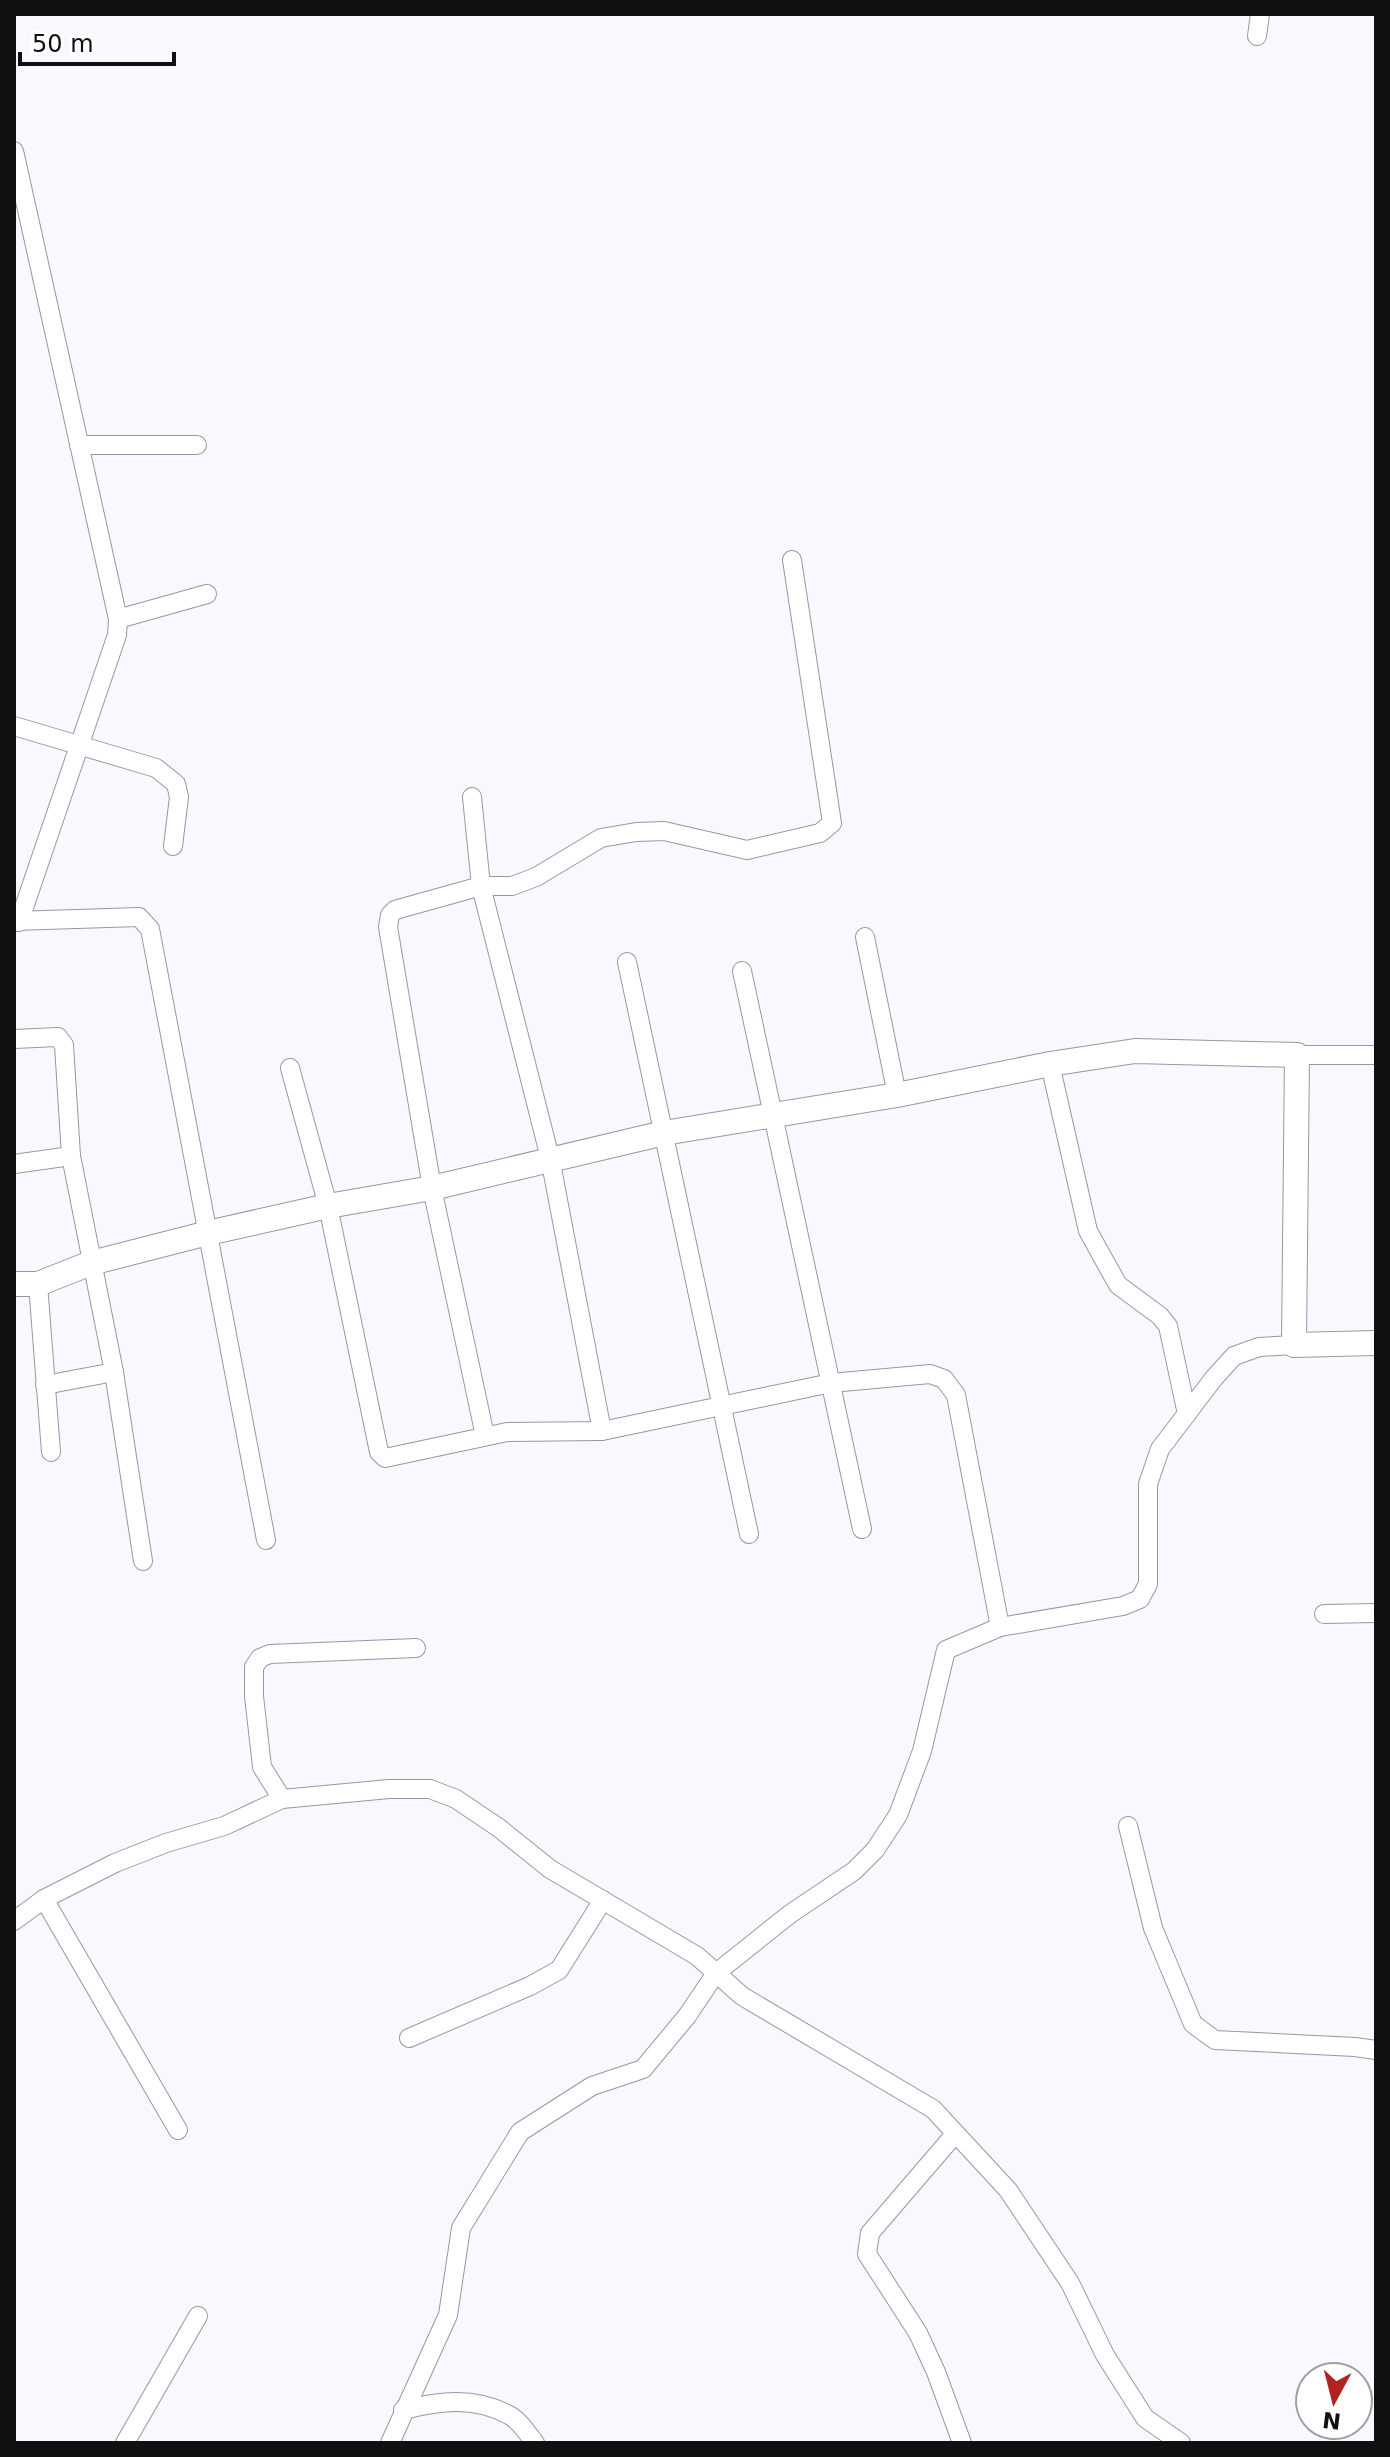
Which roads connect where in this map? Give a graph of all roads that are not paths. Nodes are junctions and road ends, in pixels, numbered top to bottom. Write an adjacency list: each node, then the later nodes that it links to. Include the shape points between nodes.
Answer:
1 (1260, 14): 2 (street)
2 (1257, 36)
3 (14, 151): 4 (street)
4 (79, 445): 5 (street); 8 (street)
5 (197, 445)
6 (792, 560): 13 (street, via 832,823 827,829 747,850 664,831 613,836 593,841 536,877 512,886)
7 (207, 594): 8 (street)
8 (118, 619): 10 (street)
9 (14, 726): 10 (street)
10 (79, 746): 12 (street, via 156,768 176,784); 14 (street)
11 (472, 797): 13 (street)
12 (173, 846)
13 (481, 886): 27 (street); 29 (street, via 395,910 388,927)
14 (16, 921): 31 (street, via 139,917 150,929)
15 (865, 937): 23 (street)
16 (627, 962): 25 (street)
17 (742, 971): 24 (street)
18 (14, 1039): 26 (street, via 58,1037 64,1045)
19 (1297, 1055): 20 (street); 21 (street, via 1135,1051); 35 (street)
20 (1376, 1055)
21 (1050, 1064): 23 (street); 40 (street, via 1088,1231 1118,1285 1168,1326)
22 (290, 1068): 30 (street)
23 (897, 1095): 24 (street)
24 (773, 1115): 25 (street); 37 (street)
25 (664, 1133): 27 (street); 39 (street)
26 (71, 1156): 28 (street); 32 (street)
27 (550, 1158): 29 (street); 41 (street)
28 (14, 1164)
29 (432, 1188): 30 (street); 42 (street)
30 (328, 1206): 31 (street); 42 (street, via 379,1452 385,1458)
31 (208, 1233): 32 (street); 46 (street)
32 (91, 1263): 33 (street); 36 (street)
33 (26, 1284): 38 (street)
34 (1376, 1343): 35 (street)
35 (1294, 1345): 40 (street, via 1259,1347 1234,1356)
36 (114, 1372): 38 (street); 47 (street)
37 (831, 1383): 39 (street); 44 (street); 50 (street, via 930,1374 944,1379 956,1395)
38 (45, 1385): 43 (street)
39 (720, 1407): 41 (street); 45 (street)
40 (1187, 1414): 50 (street, via 1160,1449 1148,1484 1148,1584 1140,1599)
41 (602, 1431): 42 (street)
42 (485, 1436)
43 (51, 1452)
44 (862, 1529)
45 (749, 1534)
46 (266, 1540)
47 (143, 1561)
48 (1376, 1613): 49 (street)
49 (1324, 1614)
50 (1000, 1627): 57 (street, via 946,1650 922,1751 898,1815 875,1850)
51 (416, 1648): 52 (street, via 260,1658 254,1667 254,1696 262,1767)
52 (282, 1799): 54 (street, via 224,1826 115,1863); 55 (street, via 430,1789 456,1799 550,1869)
53 (1128, 1826): 59 (street, via 1153,1928 1201,2032 1215,2040)
54 (44, 1899): 56 (street); 60 (street)
55 (603, 1900): 57 (street); 58 (street, via 559,1970)
56 (14, 1921)
57 (716, 1973): 61 (street, via 742,1996 933,2109); 63 (street, via 643,2069 592,2086 520,2132 461,2228 448,2315)
58 (409, 2038)
59 (1376, 2050)
60 (178, 2130)
61 (955, 2134): 67 (street, via 870,2233 867,2254 918,2333); 68 (street, via 1017,2203 1070,2283 1105,2355 1145,2418)
62 (198, 2316): 64 (street)
63 (403, 2410): 65 (street); 66 (street, via 438,2401 477,2404 512,2416)
64 (125, 2443)
65 (390, 2443)
66 (535, 2443)
67 (962, 2443)
68 (1181, 2443)

